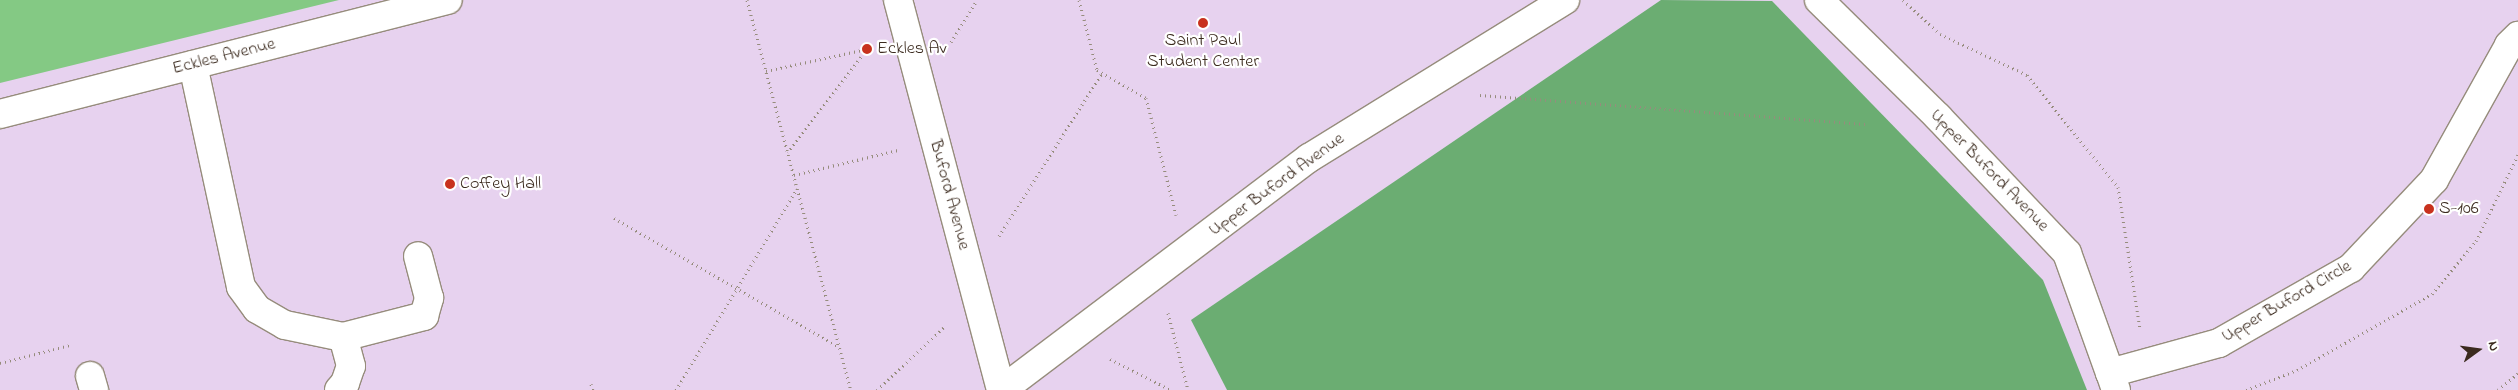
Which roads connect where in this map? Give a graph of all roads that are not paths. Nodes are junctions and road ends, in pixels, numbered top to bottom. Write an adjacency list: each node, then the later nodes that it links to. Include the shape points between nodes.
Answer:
1 (448, 0): 6 (street, Eckles Avenue)
2 (898, 0): 12 (street, Buford Avenue)
3 (1565, 0): 12 (street, Upper Buford Avenue, via 1309,158)
4 (1819, 0): 10 (street, Upper Buford Avenue, via 1938,117 2067,253)
5 (2518, 36): 10 (street, Upper Buford Circle, via 2509,45 2434,180 2351,268 2219,343)
6 (193, 65): 7 (street, Eckles Avenue); 9 (street, via 241,287 257,309 285,325)
7 (0, 114)
8 (418, 256): 9 (street, via 429,298 424,316)
9 (343, 337): 11 (street, via 351,366)
10 (2113, 382)
11 (339, 390)
12 (1001, 390)

